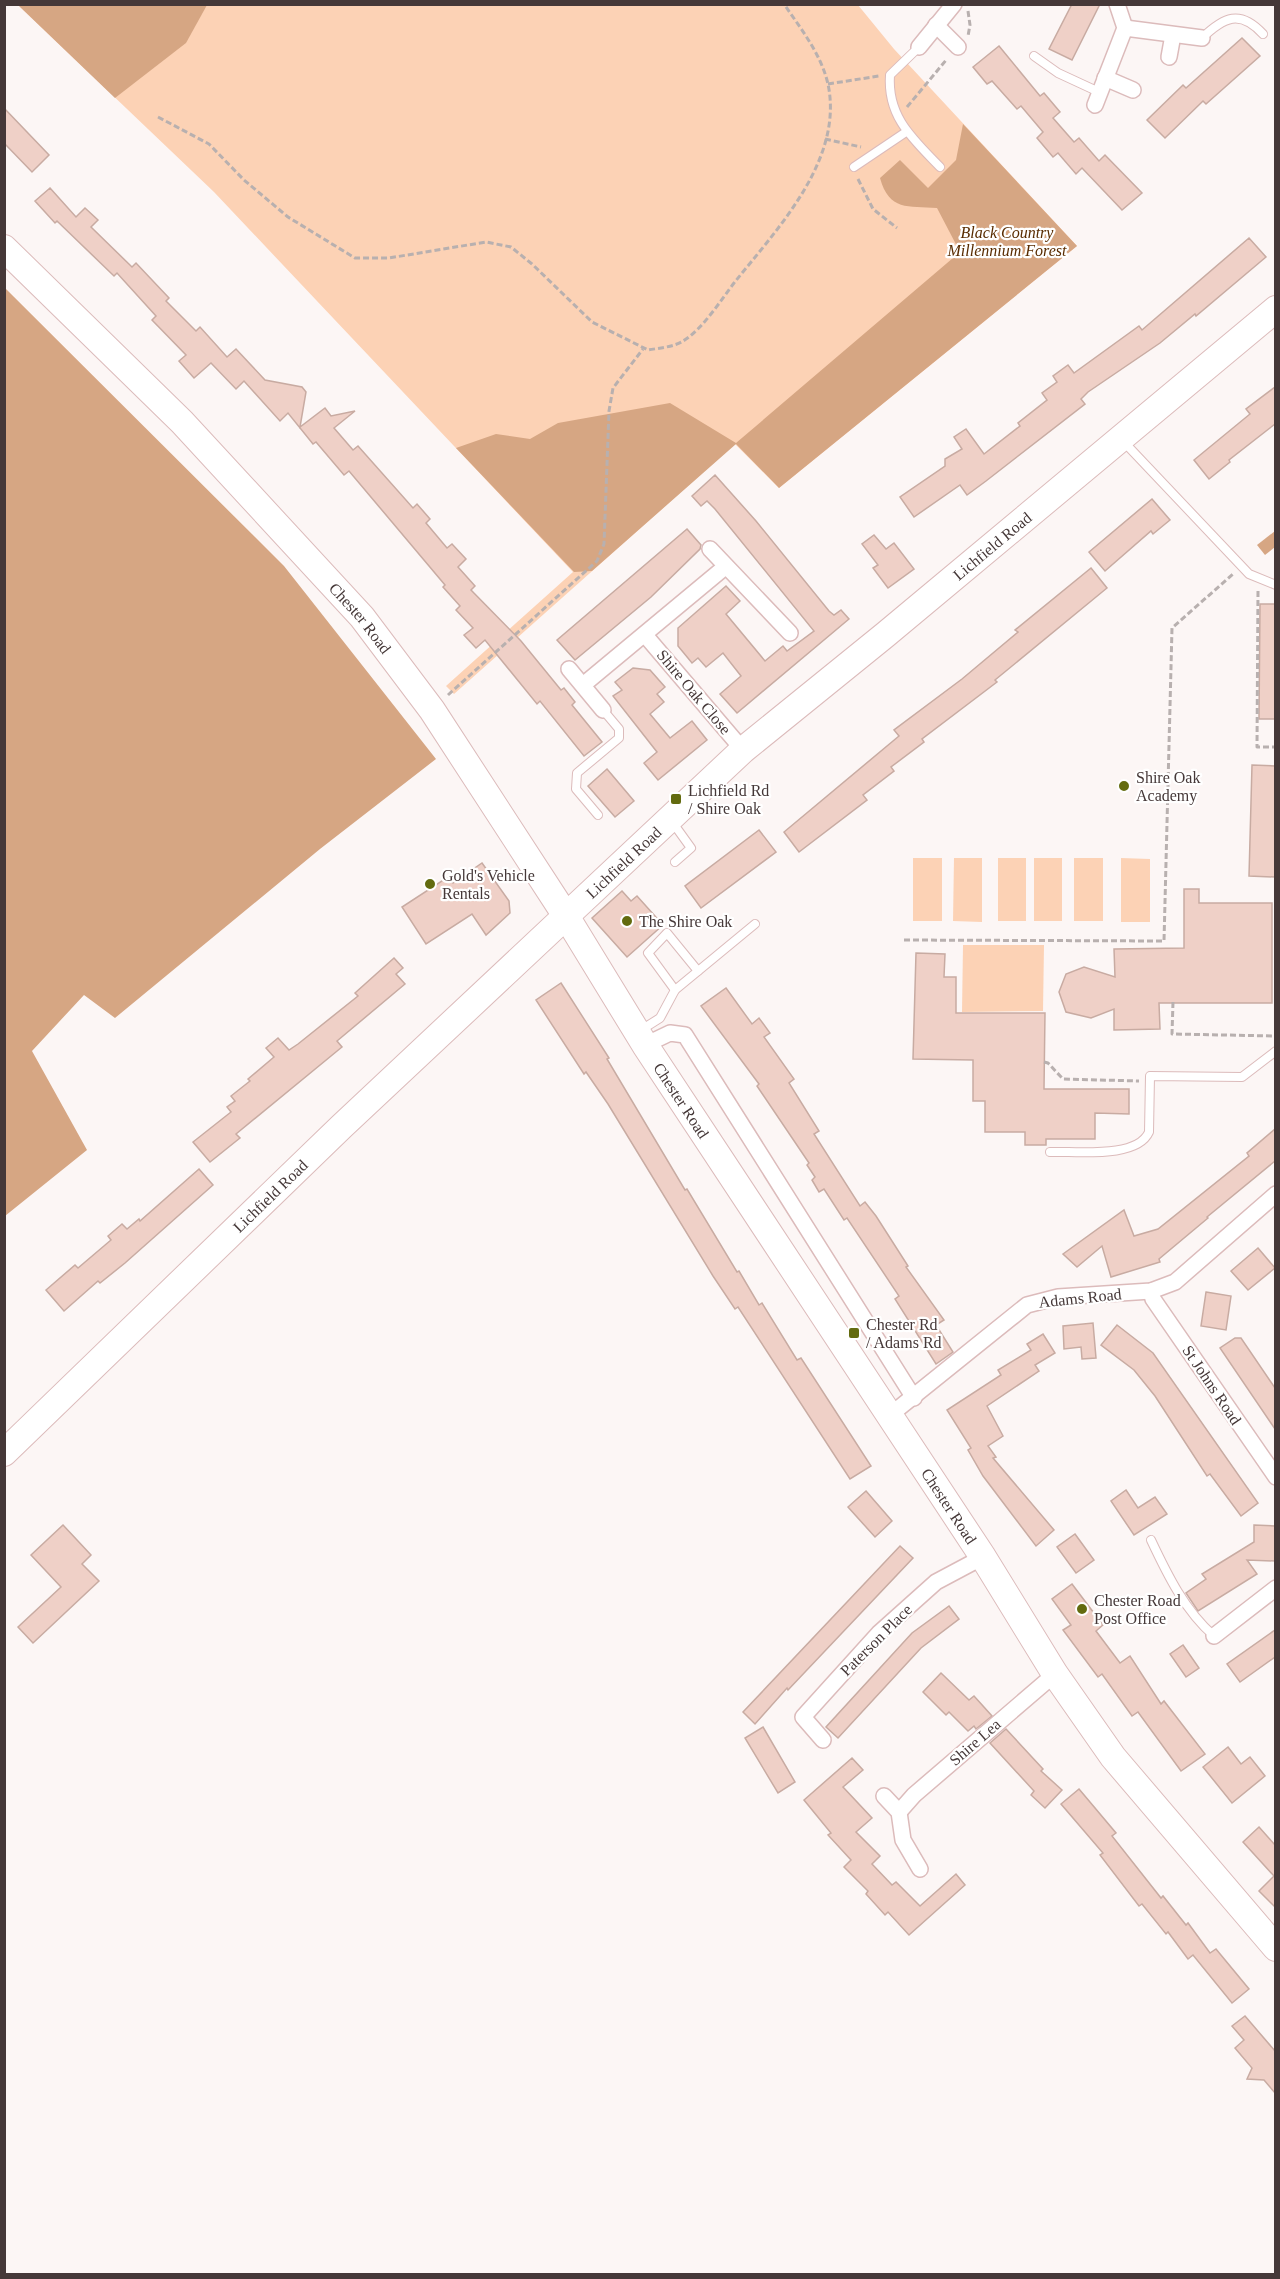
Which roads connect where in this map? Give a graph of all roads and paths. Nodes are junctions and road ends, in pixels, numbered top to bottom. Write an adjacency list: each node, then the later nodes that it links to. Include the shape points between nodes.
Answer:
1 (784, 4): 15 (path, via 814,49)
2 (954, 4): 5 (street)
3 (963, 4): 11 (path, via 970,26 968,36)
4 (1117, 4): 6 (street)
5 (936, 25): 10 (street); 11 (street)
6 (1125, 28): 8 (street); 17 (street)
7 (1263, 34): 9 (lane, via 1254,24 1234,18)
8 (1173, 35): 9 (street); 13 (street)
9 (1202, 38)
10 (920, 46): 14 (lane)
11 (958, 47): 19 (path, via 921,88)
12 (1034, 56): 17 (lane, via 1058,73)
13 (1169, 57)
14 (890, 75): 15 (path); 19 (lane, via 889,89)
15 (828, 84): 21 (path)
16 (1133, 90): 17 (street)
17 (1099, 92)
18 (158, 117): 28 (path, via 209,144 288,217 355,258 389,258 486,242 511,247 592,322)
19 (899, 123): 20 (lane)
20 (906, 132): 22 (lane); 24 (lane)
21 (825, 139): 22 (path); 28 (path, via 802,195 710,315 684,341)
22 (878, 151): 23 (lane)
23 (855, 167): 25 (path, via 860,189 873,209)
24 (940, 167)
25 (897, 228)
26 (4, 248): 39 (highway, Chester Road, via 182,422 362,617)
27 (1275, 309): 29 (highway, Lichfield Road)
28 (643, 349): 39 (path, via 613,388 604,544 597,561)
29 (1120, 438): 32 (lane); 42 (highway, Lichfield Road)
30 (710, 549): 31 (street)
31 (725, 567): 35 (street); 36 (street, Shire Oak Close)
32 (1241, 567): 33 (lane); 48 (path, via 1172,628 1164,941)
33 (1262, 580): 34 (lane); 41 (path, via 1257,594 1257,747)
34 (1275, 585)
35 (790, 633)
36 (645, 634): 38 (street, Shire Oak Close); 42 (street, Shire Oak Close)
37 (568, 669): 38 (street)
38 (583, 685): 40 (street)
39 (432, 710): 46 (highway, Chester Road)
40 (603, 710): 43 (lane, via 619,729 619,738 577,774 576,789)
41 (1275, 747)
42 (743, 750): 44 (highway, Lichfield Road)
43 (598, 815)
44 (670, 819): 45 (lane, via 691,849); 46 (highway, Lichfield Road)
45 (675, 862)
46 (566, 916): 53 (highway, Chester Road); 62 (highway, Lichfield Road, via 340,1127)
47 (755, 924): 49 (lane)
48 (904, 940)
49 (698, 971): 50 (lane); 50 (lane, via 667,933 648,952)
50 (675, 990): 53 (lane, via 660,1018)
51 (1173, 1002): 52 (path, via 1172,1034)
52 (1275, 1036)
53 (641, 1039): 60 (street, Chester Road, via 670,1033 685,1035); 61 (highway, Chester Road)
54 (1275, 1051): 56 (lane, via 1242,1077 1150,1076)
55 (1044, 1062): 56 (path, via 1063,1079)
56 (1150, 1082): 57 (lane, via 1146,1140 1134,1148 1112,1151)
57 (1050, 1152)
58 (1275, 1194): 59 (street, Adams Road, via 1175,1282)
59 (1151, 1291): 60 (street, Adams Road, via 1058,1297 1027,1305); 63 (street, St Johns Road)
60 (914, 1398): 61 (street, Adams Road)
61 (889, 1416): 65 (highway, Chester Road)
62 (4, 1453)
63 (1275, 1477)
64 (1150, 1540): 67 (lane, via 1169,1578 1202,1626)
65 (983, 1557): 68 (highway, Chester Road); 69 (street, Paterson Place, via 928,1589 879,1633 803,1717)
66 (1275, 1588): 67 (street)
67 (1214, 1636)
68 (1055, 1674): 71 (street, Shire Lea); 73 (highway, Chester Road, via 1113,1757)
69 (823, 1740)
70 (884, 1796): 71 (street)
71 (899, 1812): 72 (street, via 903,1840)
72 (920, 1869)
73 (1275, 1948)

